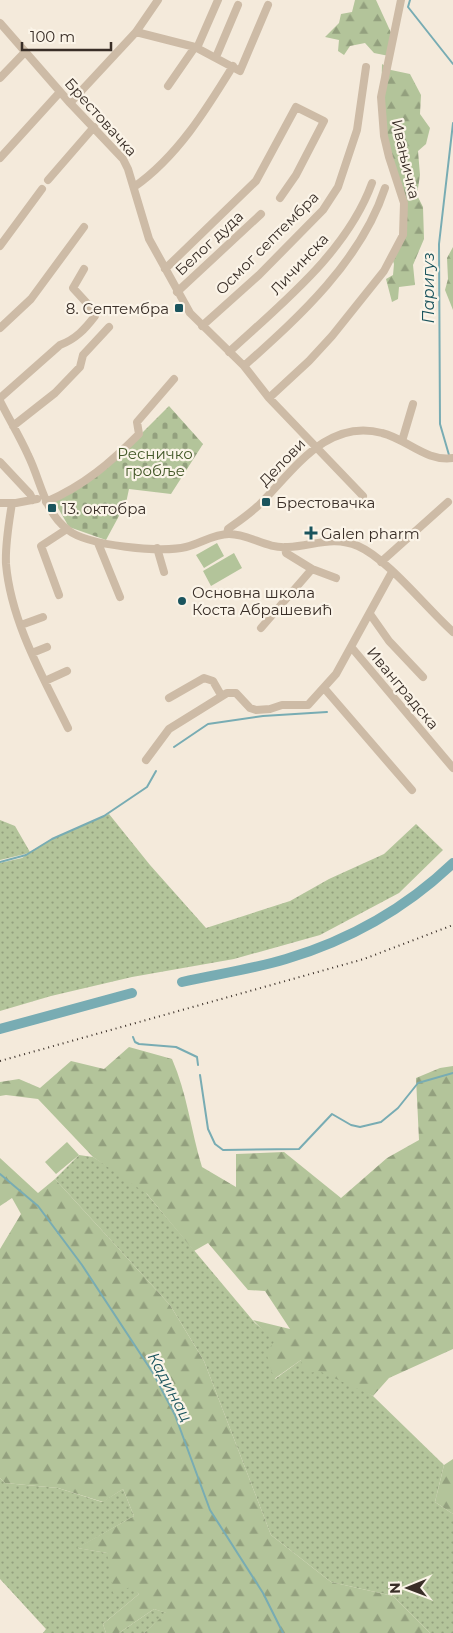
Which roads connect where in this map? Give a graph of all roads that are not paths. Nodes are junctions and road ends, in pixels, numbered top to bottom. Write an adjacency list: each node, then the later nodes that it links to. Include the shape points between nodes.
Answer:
1 (158, 0): 7 (street)
2 (218, 0): 8 (street)
3 (401, 0): 37 (street, Ивањичка, via 380,97 387,150 404,203 402,235 384,271 332,336)
4 (238, 5): 10 (street)
5 (268, 6): 12 (street)
6 (0, 22): 9 (street, Брестовачка)
7 (136, 32): 8 (street); 16 (street)
8 (196, 48): 10 (street); 14 (street)
9 (26, 52): 13 (street); 15 (street, Брестовачка)
10 (216, 57): 12 (street)
11 (366, 67): 31 (street, Осмог септембра, via 360,116 342,178 323,210 259,275)
12 (237, 69): 21 (street, via 192,130 155,171)
13 (0, 78)
14 (168, 86)
15 (60, 92): 16 (street, Брестовачка); 18 (street)
16 (70, 103): 17 (street, Брестовачка)
17 (94, 127): 19 (street); 21 (street, Брестовачка, via 123,159)
18 (0, 158)
19 (48, 180)
20 (372, 183): 34 (street, Личинска, via 362,208 333,250)
21 (134, 187): 29 (street, Брестовачка, via 144,226)
22 (385, 188): 35 (street, via 374,218 355,250 316,297)
23 (42, 189): 27 (street)
24 (280, 198): 29 (street, via 324,121 296,107 256,181)
25 (261, 214): 30 (street, Белог дуда)
26 (84, 227): 33 (street, via 31,299)
27 (0, 246)
28 (84, 269): 38 (street, via 73,288 95,316 80,334 60,345)
29 (165, 269): 30 (street, Брестовачка)
30 (177, 292): 31 (street, Брестовачка)
31 (202, 326): 34 (street, Брестовачка)
32 (109, 327): 40 (street, via 84,355 80,368 55,393)
33 (0, 328)
34 (229, 352): 35 (street, Брестовачка)
35 (244, 366): 37 (street, Брестовачка)
36 (174, 379): 46 (street, via 137,422 139,434 107,466 65,493)
37 (269, 398): 42 (street, Брестовачка)
38 (0, 400): 40 (street)
39 (412, 404): 41 (street)
40 (13, 426): 46 (street, via 29,456)
41 (402, 441): 42 (street, Делови, via 382,432 363,431 345,433); 43 (street, Делови, via 432,457)
42 (315, 447): 45 (street, Брестовачка); 52 (street, Делови, via 259,505 228,529)
43 (451, 458)
44 (0, 462): 47 (street)
45 (363, 496)
46 (45, 499): 47 (street); 51 (street)
47 (33, 500): 50 (street)
48 (448, 502): 56 (street)
49 (0, 503): 50 (street)
50 (12, 504): 65 (street, via 6,566)
51 (67, 529): 53 (street); 61 (street, via 41,546)
52 (227, 534): 54 (street, via 186,547); 55 (street)
53 (98, 542): 54 (street); 62 (street)
54 (157, 548): 58 (street)
55 (285, 548): 56 (street, via 324,540 340,541 358,546); 57 (street, via 288,555)
56 (382, 562): 59 (street)
57 (312, 569): 60 (street); 66 (street)
58 (164, 572)
59 (392, 572): 63 (street); 67 (street)
60 (336, 578)
61 (59, 595)
62 (120, 597)
63 (370, 614): 69 (street); 72 (street, via 389,641)
64 (43, 617): 65 (street)
65 (21, 625): 70 (street)
66 (261, 628)
67 (453, 632)
68 (47, 646): 70 (street)
69 (352, 648): 74 (street); 79 (street, Иванградска)
70 (32, 653): 73 (street)
71 (67, 671): 73 (street)
72 (423, 677)
73 (45, 681): 77 (street)
74 (324, 688): 75 (street, via 308,705 282,705 260,711 250,708 236,693); 80 (street)
75 (221, 695): 76 (street, via 212,681 204,678); 78 (street, via 169,729)
76 (169, 698)
77 (68, 728)
78 (146, 760)
79 (453, 768)
80 (412, 790)

